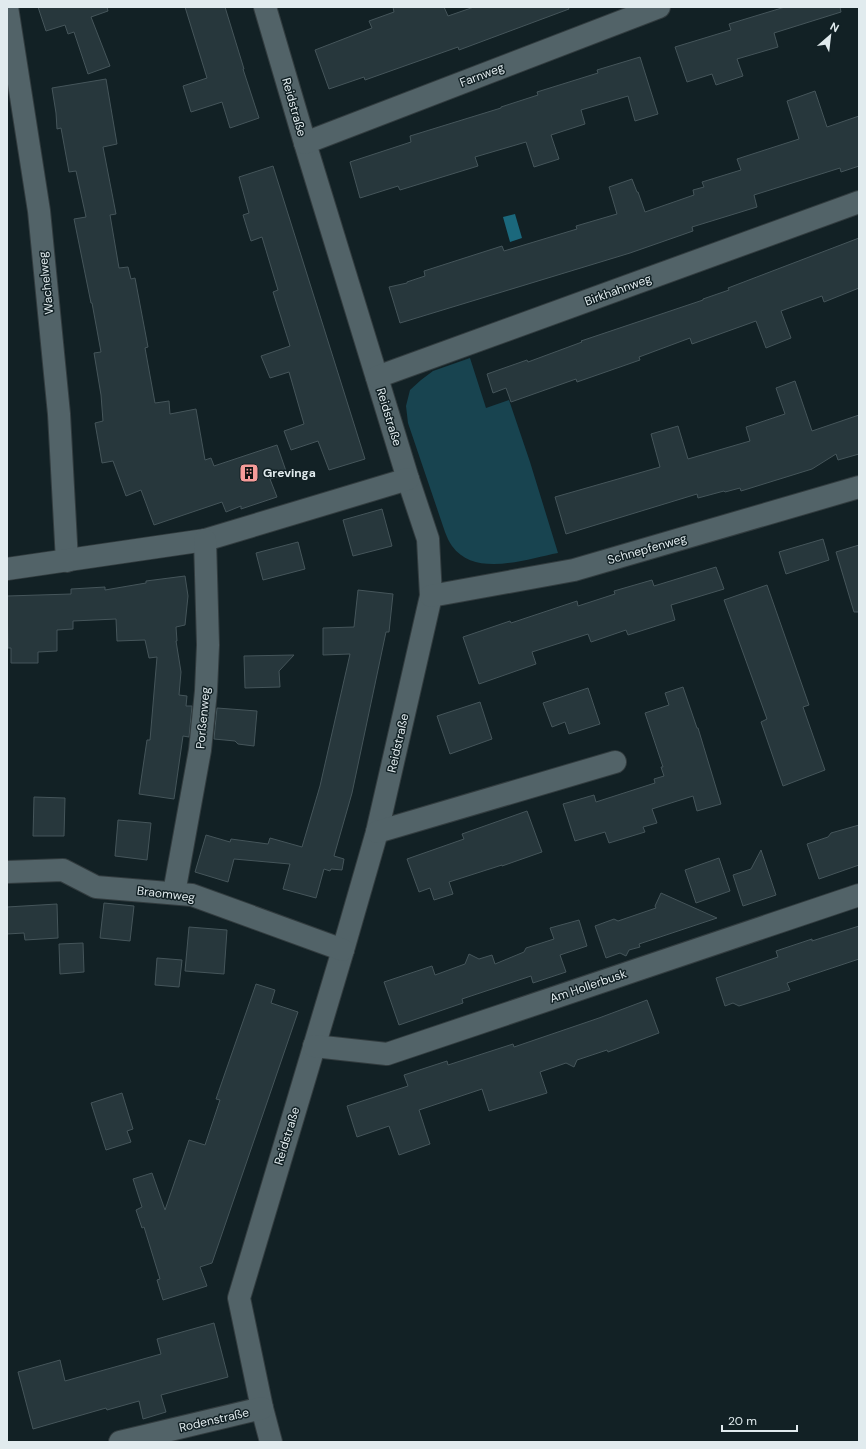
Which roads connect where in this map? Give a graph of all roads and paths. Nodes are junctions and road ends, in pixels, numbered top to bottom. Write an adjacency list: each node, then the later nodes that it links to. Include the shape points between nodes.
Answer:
1 (7, 7): 10 (street, Wachelweg, via 39,211 59,414)
2 (265, 7): 4 (street, Reidstraße)
3 (659, 7): 4 (street, Farnweg)
4 (305, 143): 6 (street, Reidstraße)
5 (859, 202): 6 (street, Birkhahnweg)
6 (377, 377): 7 (street, Reidstraße)
7 (408, 479): 9 (street); 12 (street, Reidstraße, via 428,539)
8 (859, 487): 12 (street, Schnepfenweg, via 574,570)
9 (205, 540): 10 (street); 16 (street, Porßenweg, via 208,644 204,706 200,750)
10 (67, 561): 11 (street)
11 (7, 569)
12 (431, 596): 14 (street, Reidstraße)
13 (615, 762): 14 (street)
14 (377, 832): 18 (street, Reidstraße)
15 (7, 872): 16 (street, Braomweg, via 63,870 96,887)
16 (174, 893): 18 (street, Braomweg, via 192,895)
17 (859, 895): 19 (street, Am Hollerbusk, via 387,1054)
18 (344, 950): 19 (street, Reidstraße)
19 (314, 1046): 20 (street, Reidstraße, via 239,1298)
20 (262, 1408): 21 (street, Rodenstraße); 22 (street, Reidstraße)
21 (120, 1442)
22 (271, 1442)

